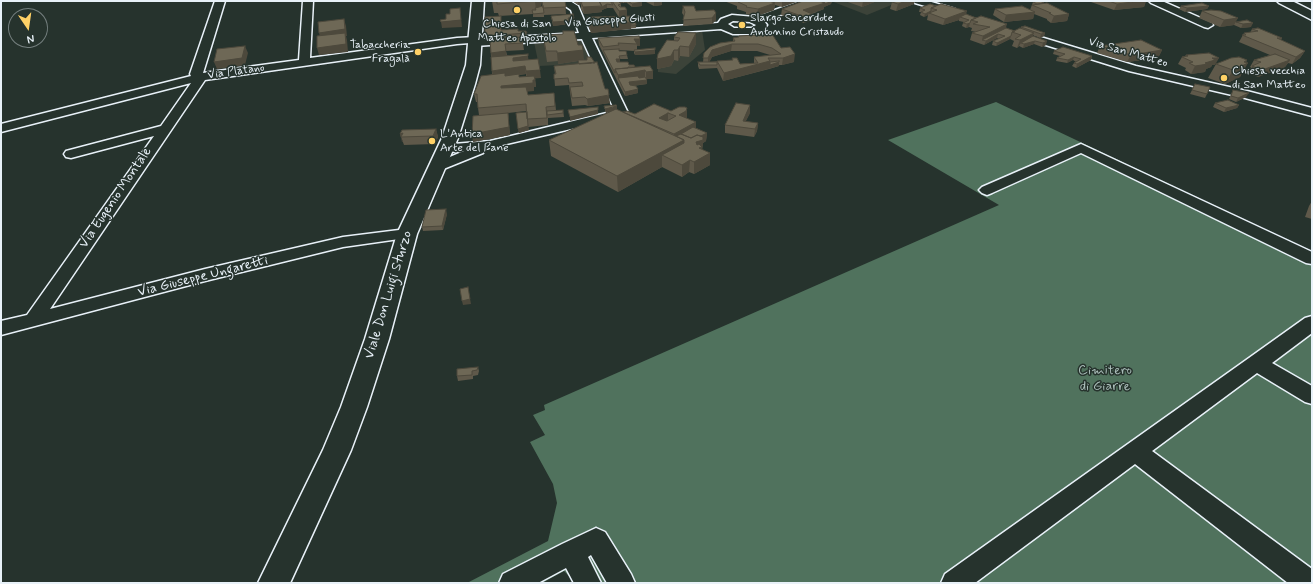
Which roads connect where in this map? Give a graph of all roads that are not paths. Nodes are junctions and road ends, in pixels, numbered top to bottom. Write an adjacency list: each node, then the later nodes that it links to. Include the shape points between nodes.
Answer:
1 (220, 1): 18 (street, via 196,74)
2 (308, 1): 17 (street)
3 (478, 1): 16 (main road, Viale Don Luigi Sturzo)
4 (563, 1): 15 (street, via 579,7)
5 (809, 1): 15 (street, Via Giuseppe Giusti, via 756,20 732,18 723,22 723,26)
6 (918, 1): 11 (street)
7 (1154, 1): 13 (street)
8 (1283, 1): 12 (main road)
9 (1298, 1): 10 (main road)
10 (1312, 8)
11 (962, 14)
12 (1312, 16)
13 (1208, 25)
14 (1014, 32): 19 (street, Via San Matteo, via 1133,70)
15 (585, 35): 16 (street, Via Giuseppe Giusti); 22 (street, via 622,113)
16 (475, 41): 17 (street, Via Platano, via 457,41); 23 (main road, Viale Don Luigi Sturzo, via 468,84)
17 (304, 63): 18 (street, Via Platano)
18 (201, 77): 20 (street, Via Platano); 21 (street, Via Eugenio Montale)
19 (1312, 112)
20 (1, 128)
21 (163, 129): 24 (street); 29 (street, Via Eugenio Montale)
22 (490, 144): 23 (street); 25 (street)
23 (446, 148): 25 (main road, Viale Don Luigi Sturzo)
24 (71, 154)
25 (436, 168): 27 (main road, Viale Don Luigi Sturzo)
26 (987, 190): 28 (street, via 1082,148)
27 (407, 234): 29 (street, Via Giuseppe Ungaretti, via 343,242); 37 (main road, Viale Don Luigi Sturzo, via 377,340 354,407 337,450)
28 (1312, 259)
29 (33, 320): 31 (street, Via Giuseppe Ungaretti)
30 (1312, 323): 32 (street)
31 (1, 328)
32 (1256, 363): 33 (street); 34 (street)
33 (1312, 396)
34 (1135, 451): 36 (street); 41 (street)
35 (571, 552): 38 (street); 39 (street); 40 (street, via 596,540)
36 (960, 582)
37 (274, 583)
38 (512, 583)
39 (588, 583)
40 (622, 583)
41 (1310, 583)

